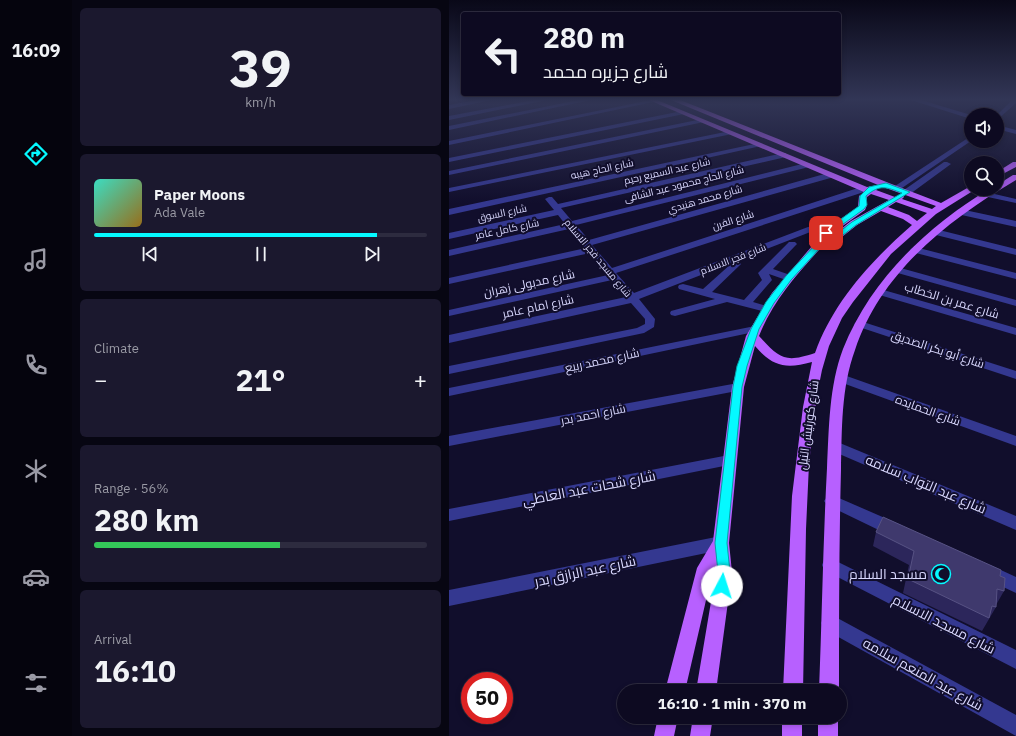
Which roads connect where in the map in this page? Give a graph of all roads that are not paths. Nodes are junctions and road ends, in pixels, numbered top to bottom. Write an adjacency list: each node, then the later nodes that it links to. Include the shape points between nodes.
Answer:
1 (487, 134): 7 (street)
2 (576, 134): 12 (street)
3 (627, 134): 16 (street)
4 (723, 134): 23 (street)
5 (733, 134): 9 (main road)
6 (759, 134): 20 (main road)
7 (449, 142)
8 (964, 143): 21 (street)
9 (759, 145): 11 (main road); 33 (street, شارع الحاج هيبه)
10 (969, 148): 24 (street)
11 (783, 155): 14 (main road); 30 (street, شارع عبد السميع رحيم)
12 (449, 160)
13 (1016, 164): 15 (main road)
14 (806, 165): 17 (main road); 36 (street, شارع الحاج محمود عبد الشافى)
15 (1004, 171)
16 (449, 173)
17 (831, 175): 22 (main road); 43 (street, شارع محمد هنيدي)
18 (1016, 177): 19 (main road)
19 (1004, 184)
20 (886, 185): 21 (main road); 22 (main road)
21 (896, 188): 24 (main road)
22 (867, 189): 28 (main road); 37 (main road, via 863,196 862,208); 50 (street, شارع الفرن)
23 (449, 190)
24 (907, 192): 28 (main road); 32 (main road)
25 (964, 194): 32 (main road, شارع كورنيش النيل)
26 (983, 196): 34 (main road)
27 (995, 196): 29 (street)
28 (896, 200): 31 (main road); 32 (main road)
29 (1016, 201)
30 (554, 206): 36 (street, شارع مسجد فجر الاسلام); 40 (street, شارع السوق)
31 (881, 208): 38 (main road, via 906,217); 42 (main road, via 844,230 827,245)
32 (938, 209): 38 (main road, شارع كورنيش النيل)
33 (449, 212)
34 (960, 212): 35 (street); 39 (main road)
35 (1016, 224)
36 (569, 225): 43 (street, شارع مسجد فجر الاسلام); 46 (street, شارع كامل عامر)
37 (836, 226): 42 (main road, via 814,242); 58 (street, شارع فجر الاسلام, via 811,229)
38 (918, 226): 69 (main road, شارع كورنيش النيل, via 891,250 844,306 827,336)
39 (935, 232): 44 (main road); 45 (street)
40 (449, 236)
41 (792, 244): 48 (street)
42 (817, 246): 52 (main road)
43 (588, 247): 50 (street, شارع مسجد فجر الاسلام); 53 (street, شارع محمد هنيدي)
44 (915, 250): 49 (main road); 51 (street)
45 (1016, 252)
46 (449, 253)
47 (736, 264): 56 (street)
48 (766, 270): 52 (street); 60 (street, via 763,274 767,280)
49 (897, 270): 55 (main road); 59 (street)
50 (611, 275): 58 (street, شارع مسجد فجر الاسلام); 62 (street, شارع مدبولى زهران)
51 (1016, 276)
52 (789, 278): 61 (main road)
53 (449, 281)
54 (683, 287): 56 (street)
55 (880, 292): 65 (main road); 66 (street, شارع عمر بن الخطاب)
56 (705, 293): 57 (street)
57 (726, 298): 60 (street); 63 (street)
58 (632, 299): 64 (street, شارع مسجد فجر الاسلام); 68 (street, شارع امام عامر)
59 (1016, 303)
60 (746, 304): 61 (street)
61 (766, 309): 67 (main road)
62 (449, 313)
63 (675, 313)
64 (647, 317): 70 (street, شارع محمد ربيع, via 650,325 640,331)
65 (860, 324): 71 (street, شارع أبو بكر الصديق); 72 (main road, via 849,349)
66 (1016, 332)
67 (754, 333): 69 (main road, via 769,355 779,361 793,363); 73 (main road, via 742,366); 74 (street, شارع محمد ربيع)
68 (449, 339)
69 (821, 355): 92 (main road, شارع كورنيش النيل, via 812,385 800,481)
70 (449, 370)
71 (1016, 375)
72 (841, 378): 76 (street, شارع الحمايده); 77 (main road)
73 (738, 387): 75 (street, شارع احمد بدر); 78 (main road)
74 (449, 392)
75 (449, 441)
76 (1016, 441)
77 (835, 446): 79 (main road); 81 (street, شارع عبد التواب سلامه)
78 (729, 460): 80 (street, شارع شحات عبد العاطي); 83 (main road)
79 (832, 501): 82 (street); 84 (main road)
80 (449, 516)
81 (1016, 522)
82 (910, 537)
83 (721, 543): 87 (street, شارع عبد الرازق بدر); 90 (main road, via 705,568); 91 (main road, via 724,572)
84 (830, 565): 88 (main road); 89 (street, شارع مسجد الاسلام)
85 (974, 566): 86 (street)
86 (1016, 585)
87 (449, 598)
88 (830, 623): 93 (main road); 98 (street, شارع عبد المنعم سلامه)
89 (1016, 660)
90 (677, 684)
91 (707, 684)
92 (793, 684)
93 (829, 684)
94 (666, 724): 99 (main road)
95 (702, 724): 100 (main road)
96 (792, 724): 101 (main road)
97 (828, 724): 102 (main road)
98 (1016, 726)
99 (663, 736)
100 (700, 736)
101 (792, 736)
102 (828, 736)

